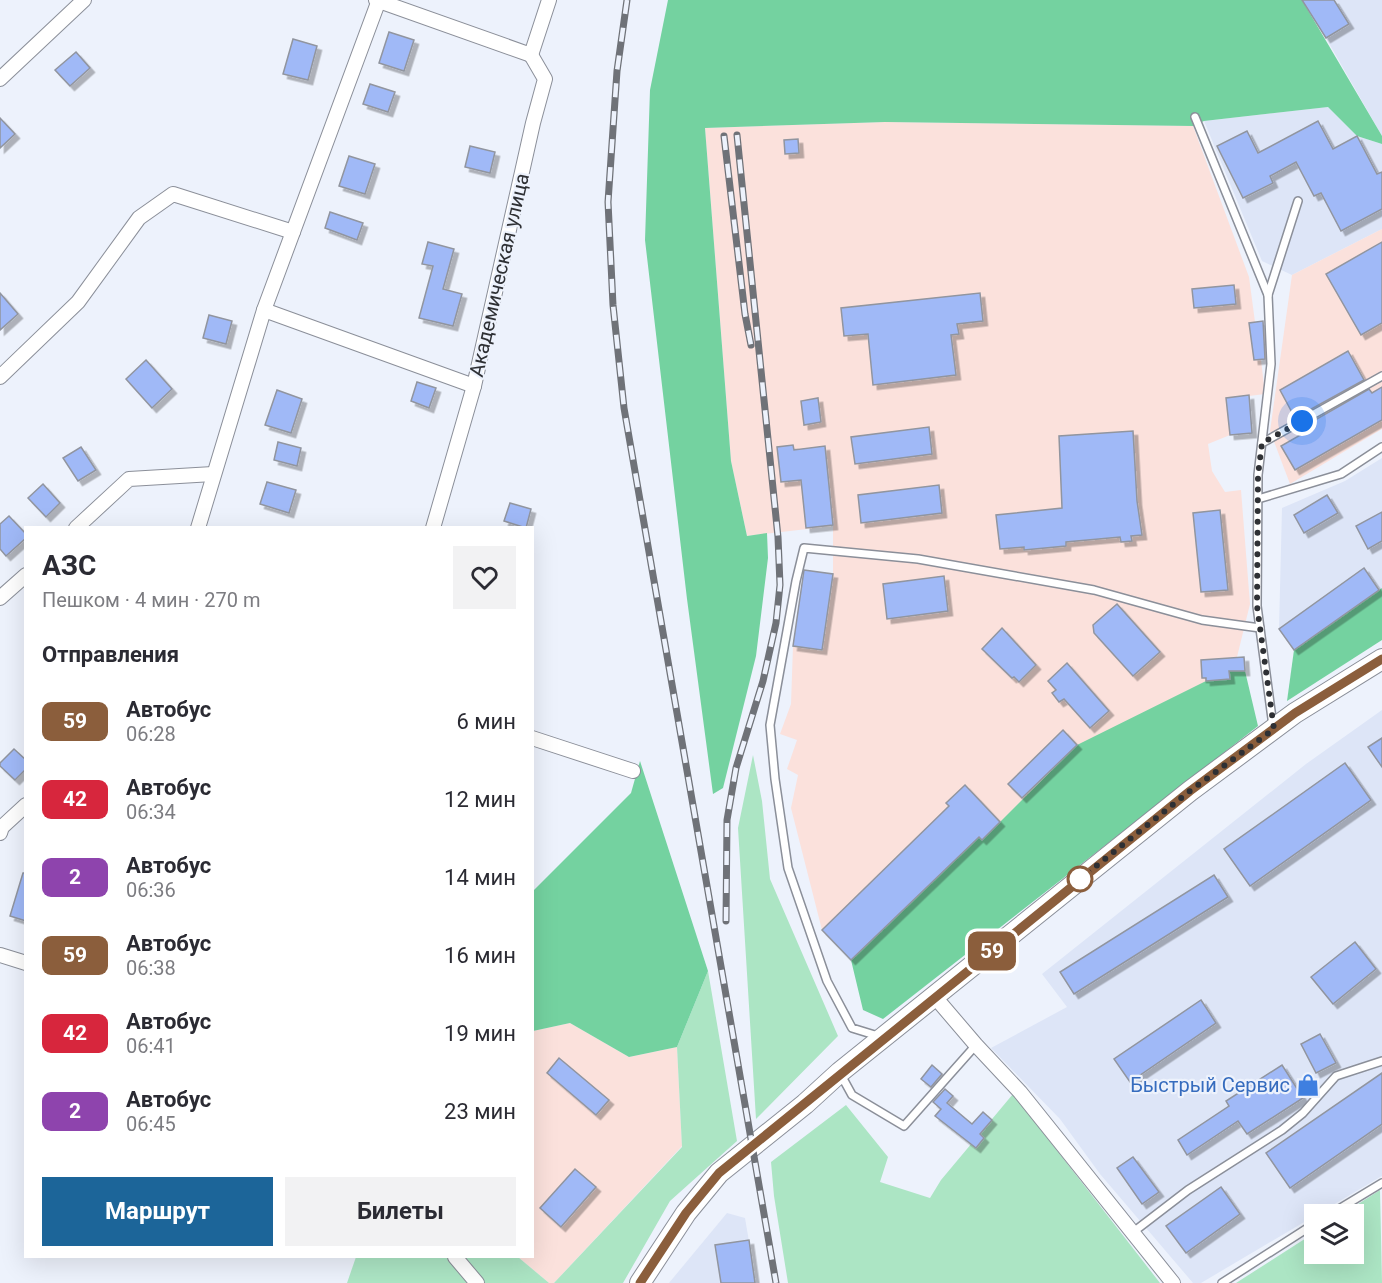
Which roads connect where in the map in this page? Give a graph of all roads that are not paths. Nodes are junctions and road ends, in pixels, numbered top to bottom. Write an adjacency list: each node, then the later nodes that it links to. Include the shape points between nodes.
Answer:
1 (84, 0): 5 (street)
2 (378, 0): 4 (street); 8 (street)
3 (549, 0): 4 (street)
4 (531, 55): 13 (street, Академическая улица, via 545,79)
5 (0, 79)
6 (1195, 117): 9 (lane)
7 (1298, 201): 9 (lane)
8 (293, 232): 10 (street); 12 (street, via 173,194 139,218 78,302)
9 (1268, 295): 14 (lane, via 1272,364)
10 (264, 310): 13 (street, Академическая улица); 16 (street)
11 (1382, 376): 14 (lane)
12 (0, 377)
13 (474, 386): 20 (street)
14 (1262, 443): 17 (lane)
15 (1382, 447): 17 (lane, via 1341,474)
16 (213, 474): 18 (street, via 129,479); 19 (street)
17 (1258, 499): 23 (lane)
18 (78, 526)
19 (199, 526)
20 (434, 526)
21 (24, 577): 22 (street)
22 (0, 598)
23 (1260, 628): 25 (lane); 33 (lane, via 1202,620 1094,590 918,559 804,548 770,725 788,868 827,981 852,1028)
24 (1382, 659): 25 (main road)
25 (1274, 729): 32 (main road, via 1190,791)
26 (534, 739): 27 (street)
27 (633, 771)
28 (24, 807): 29 (street)
29 (0, 833)
30 (0, 955): 31 (street)
31 (24, 962)
32 (935, 997): 33 (main road); 34 (street)
33 (883, 1038): 36 (main road)
34 (976, 1046): 36 (lane, via 904,1126 852,1095); 40 (street, via 1020,1092)
35 (1382, 1060): 40 (lane, via 1336,1076 1282,1130 1188,1190)
36 (840, 1072): 43 (main road, via 719,1173 686,1213)
37 (1382, 1183): 38 (lane)
38 (1347, 1204)
39 (1304, 1230): 45 (lane)
40 (1132, 1233): 44 (street)
41 (456, 1258): 42 (street)
42 (477, 1283)
43 (640, 1283)
44 (1173, 1283)
45 (1222, 1283)

